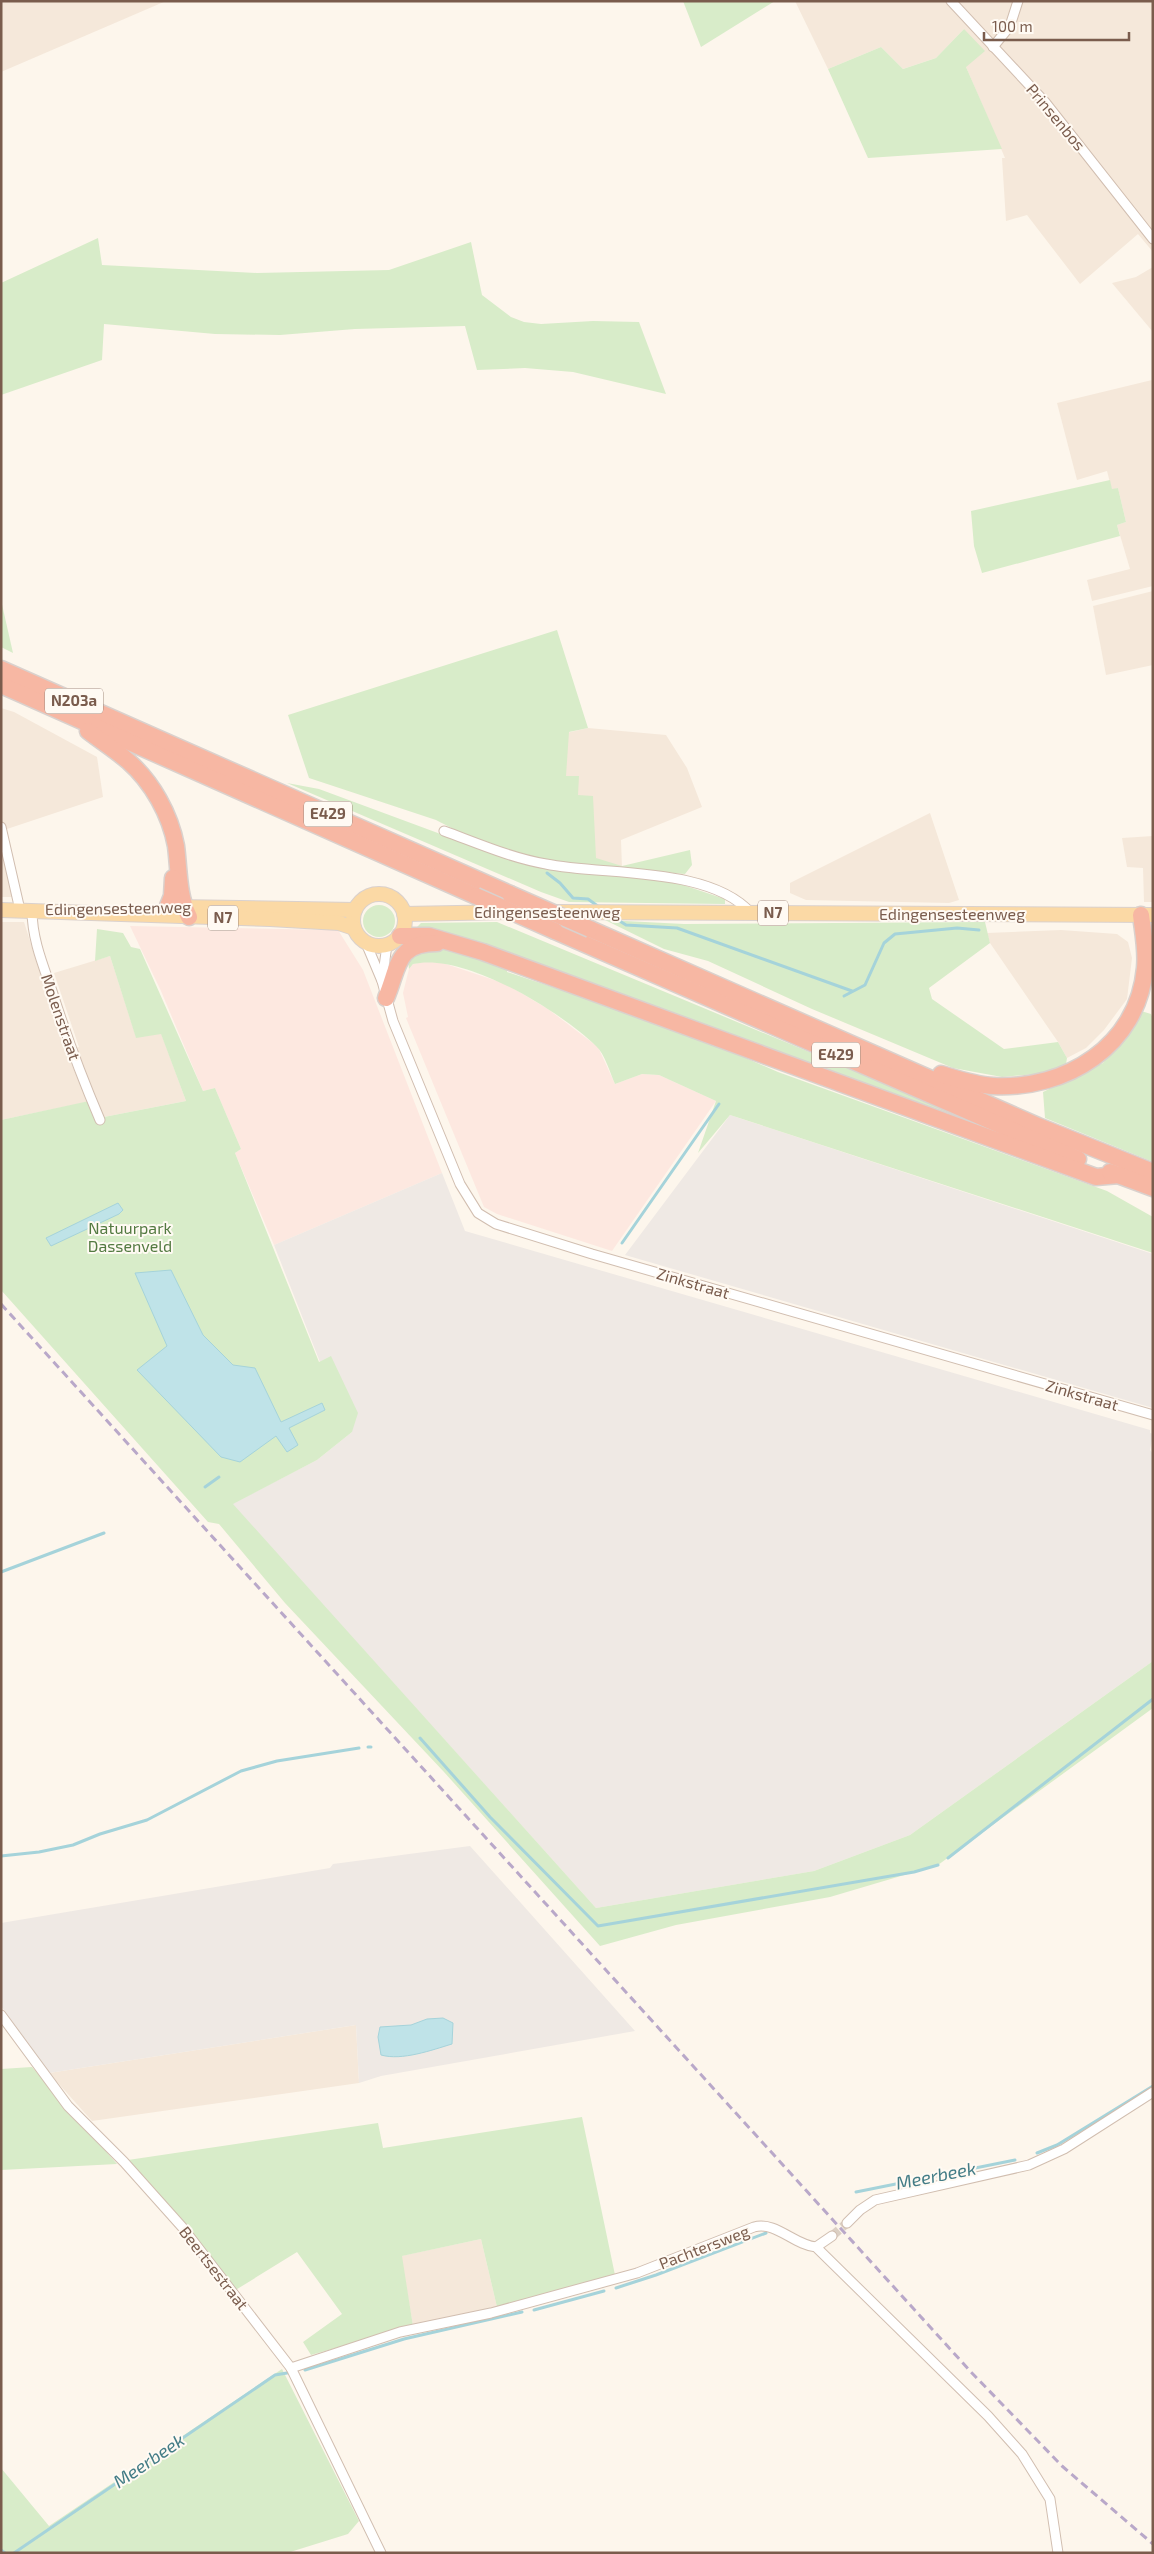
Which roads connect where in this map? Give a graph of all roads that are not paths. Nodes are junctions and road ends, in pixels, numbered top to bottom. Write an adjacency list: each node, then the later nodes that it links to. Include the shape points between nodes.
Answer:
1 (951, 1): 3 (street, Prinsenbos)
2 (1018, 1): 3 (street, via 1010,26)
3 (993, 47): 4 (street, Prinsenbos, via 1063,124)
4 (1153, 239)
5 (1, 669): 8 (highway, N203a)
6 (1, 685): 7 (highway, N203a)
7 (65, 712): 8 (highway, N203a); 13 (highway, via 129,762 145,779 168,818 175,844 172,896)
8 (143, 740): 24 (highway, E429, bridge, via 510,894); 27 (highway, E429, bridge, via 476,896 943,1102)
9 (1, 827): 12 (street, Molenstraat)
10 (444, 831): 15 (street, via 547,864 677,878 725,893)
11 (1, 910): 12 (main road, Edingensesteenweg / N7)
12 (26, 910): 13 (main road, Edingensesteenweg / N7); 13 (main road, Edingensesteenweg / N7, via 48,907); 25 (street, Molenstraat, via 75,1060)
13 (180, 910): 14 (main road, Edingensesteenweg / N7); 18 (main road, Edingensesteenweg / N7)
14 (355, 910): 16 (main road, via 366,898 381,894 396,900); 18 (main road)
15 (751, 913): 16 (main road, Edingensesteenweg / N7); 17 (main road, Edingensesteenweg / N7)
16 (404, 914): 19 (main road, via 404,929)
17 (1147, 915): 24 (highway, via 1145,968 1134,1008 1112,1041 1076,1070 1024,1086 992,1086)
18 (354, 928): 20 (main road)
19 (393, 940): 20 (main road, via 379,946); 21 (highway, via 429,936); 22 (street, Zinkstraat)
20 (366, 943): 22 (street, Zinkstraat)
21 (453, 944): 23 (highway, via 425,943 405,953 394,970 393,983); 27 (highway, via 483,952 1096,1177)
22 (382, 981): 23 (street, Zinkstraat)
23 (386, 998): 29 (street, Zinkstraat, via 460,1184 478,1213 496,1224)
24 (904, 1067): 26 (highway, E429)
25 (100, 1120)
26 (1153, 1172)
27 (1118, 1175): 28 (highway, E429)
28 (1153, 1188)
29 (1153, 1415)
30 (1, 2014): 35 (street, Beertsestraat, via 68,2106 170,2213)
31 (1153, 2092): 32 (street, via 1055,2153 1029,2164 875,2200)
32 (847, 2224)
33 (832, 2236): 34 (street)
34 (816, 2247): 35 (street, Pachtersweg, via 762,2225 636,2273 499,2311 400,2332); 37 (street, Pachtersweg, via 988,2416 1022,2454 1050,2499)
35 (291, 2368): 36 (street, Beertsestraat)
36 (381, 2553)
37 (1058, 2553)

